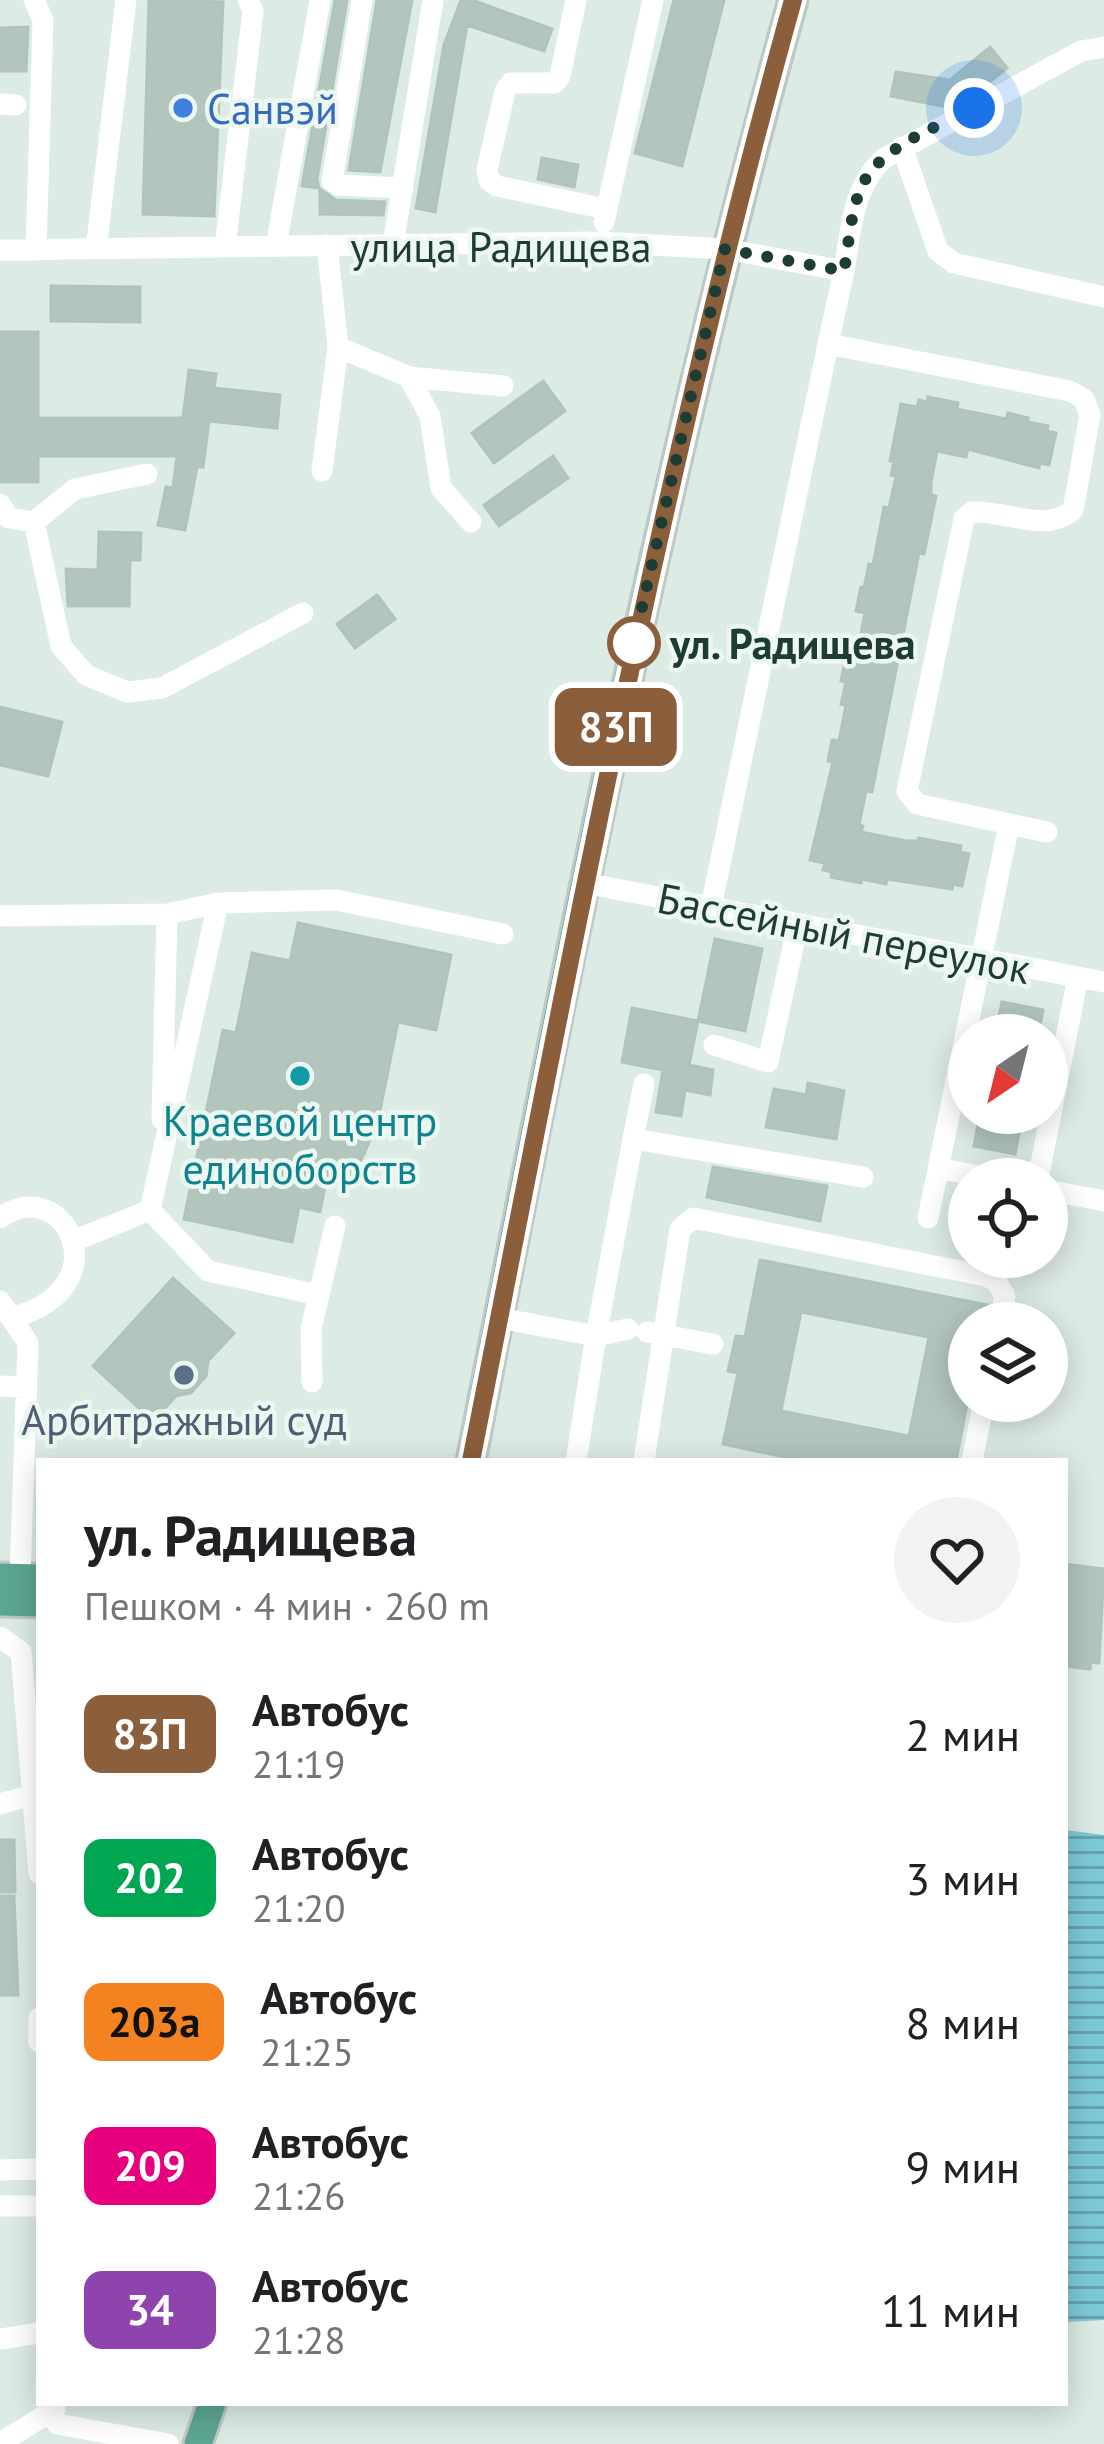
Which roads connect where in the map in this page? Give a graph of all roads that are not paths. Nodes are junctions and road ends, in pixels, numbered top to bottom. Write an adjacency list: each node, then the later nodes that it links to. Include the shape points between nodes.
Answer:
1 (34, 0): 22 (street, via 44,20)
2 (126, 0): 19 (street)
3 (248, 0): 18 (street)
4 (320, 0): 17 (street)
5 (362, 0): 12 (street, via 332,181)
6 (433, 0): 12 (street)
7 (576, 0): 13 (street, via 560,76 546,86 511,83 487,170 497,186)
8 (653, 0): 13 (street)
9 (793, 0): 20 (main road)
10 (1104, 47): 11 (street, via 1081,51)
11 (902, 146): 23 (street, via 862,183); 24 (street, via 938,251 954,263)
12 (403, 188): 15 (street)
13 (607, 209): 14 (street)
14 (599, 242): 15 (street, улица Радищева); 20 (street, улица Радищева)
15 (394, 244): 16 (street, улица Радищева)
16 (327, 245): 17 (street, улица Радищева); 26 (street)
17 (276, 246): 18 (street, улица Радищева)
18 (225, 247): 19 (street, улица Радищева)
19 (96, 249): 22 (street, улица Радищева)
20 (725, 249): 23 (street, улица Радищева); 37 (main road)
21 (0, 250): 22 (street, улица Радищева)
22 (36, 250)
23 (844, 271): 25 (street)
24 (1104, 297)
25 (828, 344): 35 (street, via 1084,399 1090,415 1073,509 1048,522 985,511 964,519 907,791 917,804); 39 (street)
26 (338, 347): 27 (street); 29 (street)
27 (410, 377): 28 (street); 32 (street, via 430,416 441,488)
28 (503, 386)
29 (322, 471)
30 (147, 475): 33 (street, via 75,489)
31 (0, 504): 33 (street, via 9,518)
32 (471, 521)
33 (34, 522): 34 (street, via 61,646 86,675 127,692 162,688)
34 (303, 613)
35 (1009, 824): 36 (street); 44 (street)
36 (1047, 832)
37 (584, 883): 39 (street, Бассейный переулок); 65 (main road)
38 (218, 903): 40 (street); 43 (street, via 336,900); 50 (street)
39 (711, 907): 42 (street, Бассейный переулок)
40 (167, 914): 41 (street); 50 (street)
41 (0, 916)
42 (798, 924): 44 (street, Бассейный переулок); 47 (street, via 768,1062)
43 (503, 934)
44 (980, 958): 45 (street, Бассейный переулок); 52 (street)
45 (1078, 977): 46 (street, Бассейный переулок); 51 (street)
46 (1104, 982)
47 (714, 1045)
48 (644, 1084): 49 (street)
49 (633, 1139): 54 (street); 67 (street)
50 (165, 1149): 57 (street)
51 (1042, 1158)
52 (938, 1168): 53 (street); 59 (street)
53 (948, 1170)
54 (863, 1177)
55 (1068, 1192): 56 (street)
56 (1103, 1195)
57 (150, 1210): 61 (street); 62 (street, via 208,1271)
58 (0, 1218): 61 (street, via 42,1208)
59 (928, 1218)
60 (335, 1226): 62 (street)
61 (76, 1240): 64 (street, via 76,1266 53,1301)
62 (319, 1295): 69 (street)
63 (1004, 1302): 66 (street, via 1002,1288 986,1276 693,1217 680,1229)
64 (6, 1310): 71 (street, via 28,1343)
65 (499, 1318): 67 (street); 73 (main road)
66 (646, 1332): 67 (street); 68 (street); 75 (street)
67 (596, 1336): 74 (street)
68 (713, 1344)
69 (312, 1382)
70 (0, 1385): 71 (street)
71 (27, 1387): 77 (street)
72 (980, 1422): 76 (street)
73 (472, 1458)
74 (576, 1458)
75 (644, 1458)
76 (973, 1458)
77 (12, 1518): 78 (street)
78 (20, 1577)
79 (0, 1602): 80 (main road)
80 (36, 1603)
81 (0, 1637): 82 (street, via 21,1652)
82 (32, 1795): 83 (street); 84 (street)
83 (0, 1804)
84 (36, 1840)
85 (36, 2169): 86 (street)
86 (0, 2170)
87 (0, 2206): 88 (street)
88 (36, 2206)
89 (36, 2333): 90 (street)
90 (0, 2339)
91 (211, 2406): 95 (main road)
92 (56, 2420): 93 (street); 94 (street)
93 (0, 2443)
94 (168, 2444)
95 (198, 2444)

